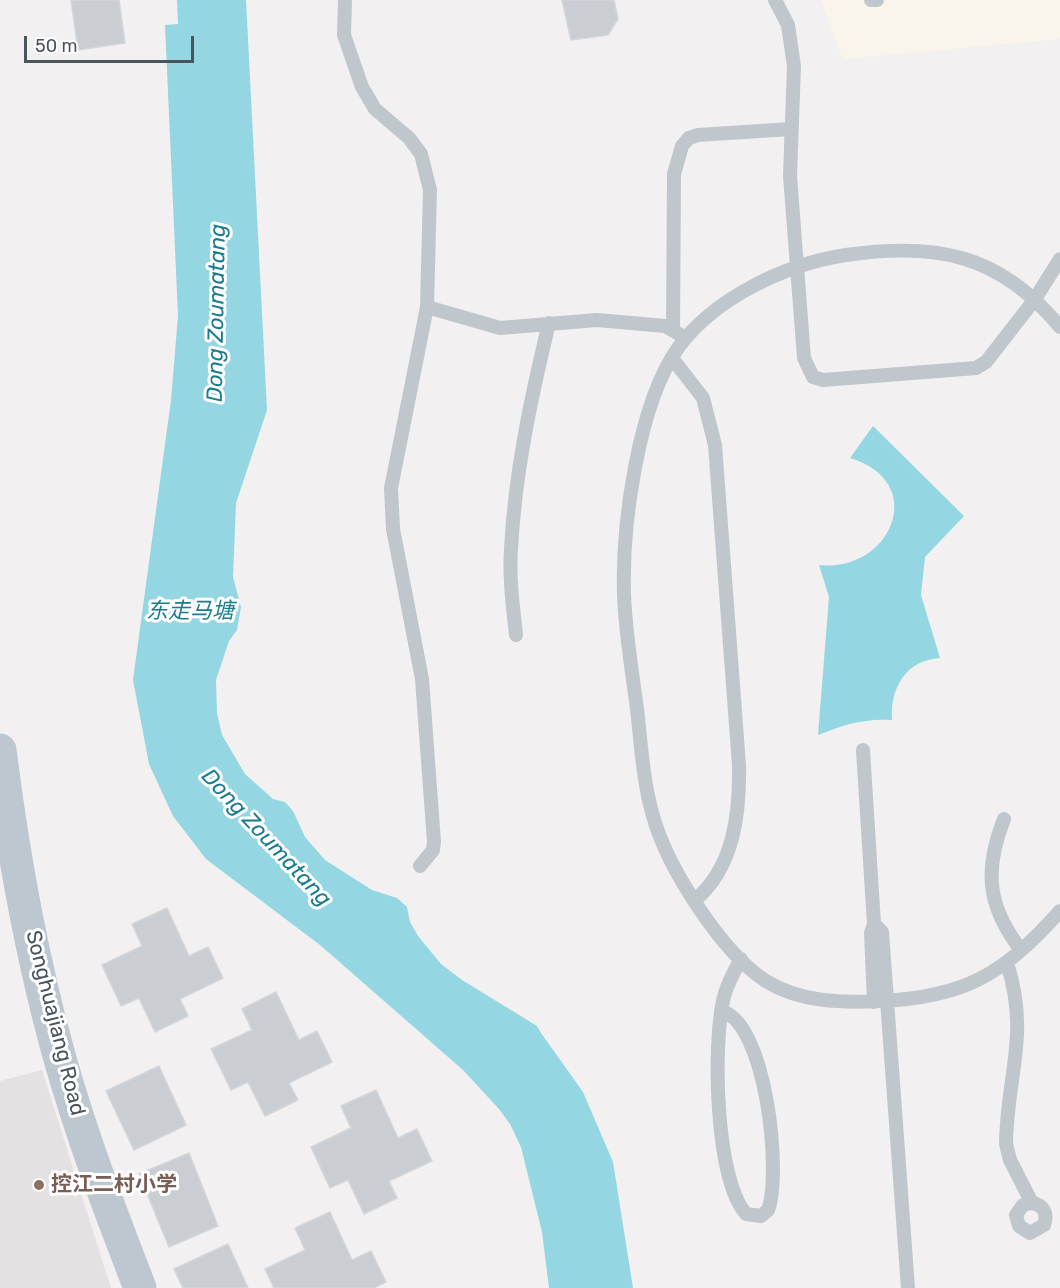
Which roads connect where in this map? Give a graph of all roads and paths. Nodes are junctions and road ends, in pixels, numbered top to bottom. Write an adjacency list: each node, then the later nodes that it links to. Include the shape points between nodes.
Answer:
1 (345, 0): 9 (lane, via 344,35 362,87 375,109 409,138 426,165 430,214)
2 (775, 0): 5 (lane, via 788,25 793,54)
3 (871, 0): 4 (lane)
4 (877, 0)
5 (791, 129): 7 (lane, via 790,176); 12 (lane, via 698,135 682,146 674,174)
6 (1060, 259): 8 (lane)
7 (797, 267): 8 (lane, via 846,255 912,250 989,266); 8 (lane, via 804,358 813,377 824,380 976,369 986,362); 13 (lane, via 743,293)
8 (1035, 299): 11 (lane)
9 (427, 307): 10 (lane, via 500,328); 19 (lane, via 391,488 393,529 424,701 434,842 433,850)
10 (549, 323): 12 (lane, via 597,320); 15 (lane, via 530,400 516,489 511,550)
11 (1060, 327)
12 (673, 330): 13 (lane)
13 (686, 339): 14 (lane)
14 (672, 358): 20 (lane, via 650,412 633,481 624,596 653,816 672,862); 20 (lane, via 703,398 715,445 739,765 737,815 731,840 713,882)
15 (516, 635)
16 (0, 750): 28 (main road, Songhuajiang Road, via 33,944 60,1060)
17 (863, 750): 25 (lane, via 874,924 882,932)
18 (1004, 819): 22 (lane, via 994,846 992,887 1006,931)
19 (420, 866)
20 (694, 900): 23 (lane)
21 (1060, 911): 22 (lane)
22 (1022, 950): 24 (lane)
23 (741, 959): 25 (lane, via 768,983 785,991 834,1002); 26 (lane, via 728,982)
24 (1007, 963): 25 (lane, via 959,989); 27 (lane, via 1019,1019 1006,1144)
25 (881, 1001): 29 (lane)
26 (721, 1011): 26 (lane, via 717,1077 725,1155 739,1205 746,1214 761,1216 768,1210 773,1185 772,1139 764,1086 752,1047 734,1017)
27 (1032, 1203)
28 (140, 1288)
29 (908, 1288)

